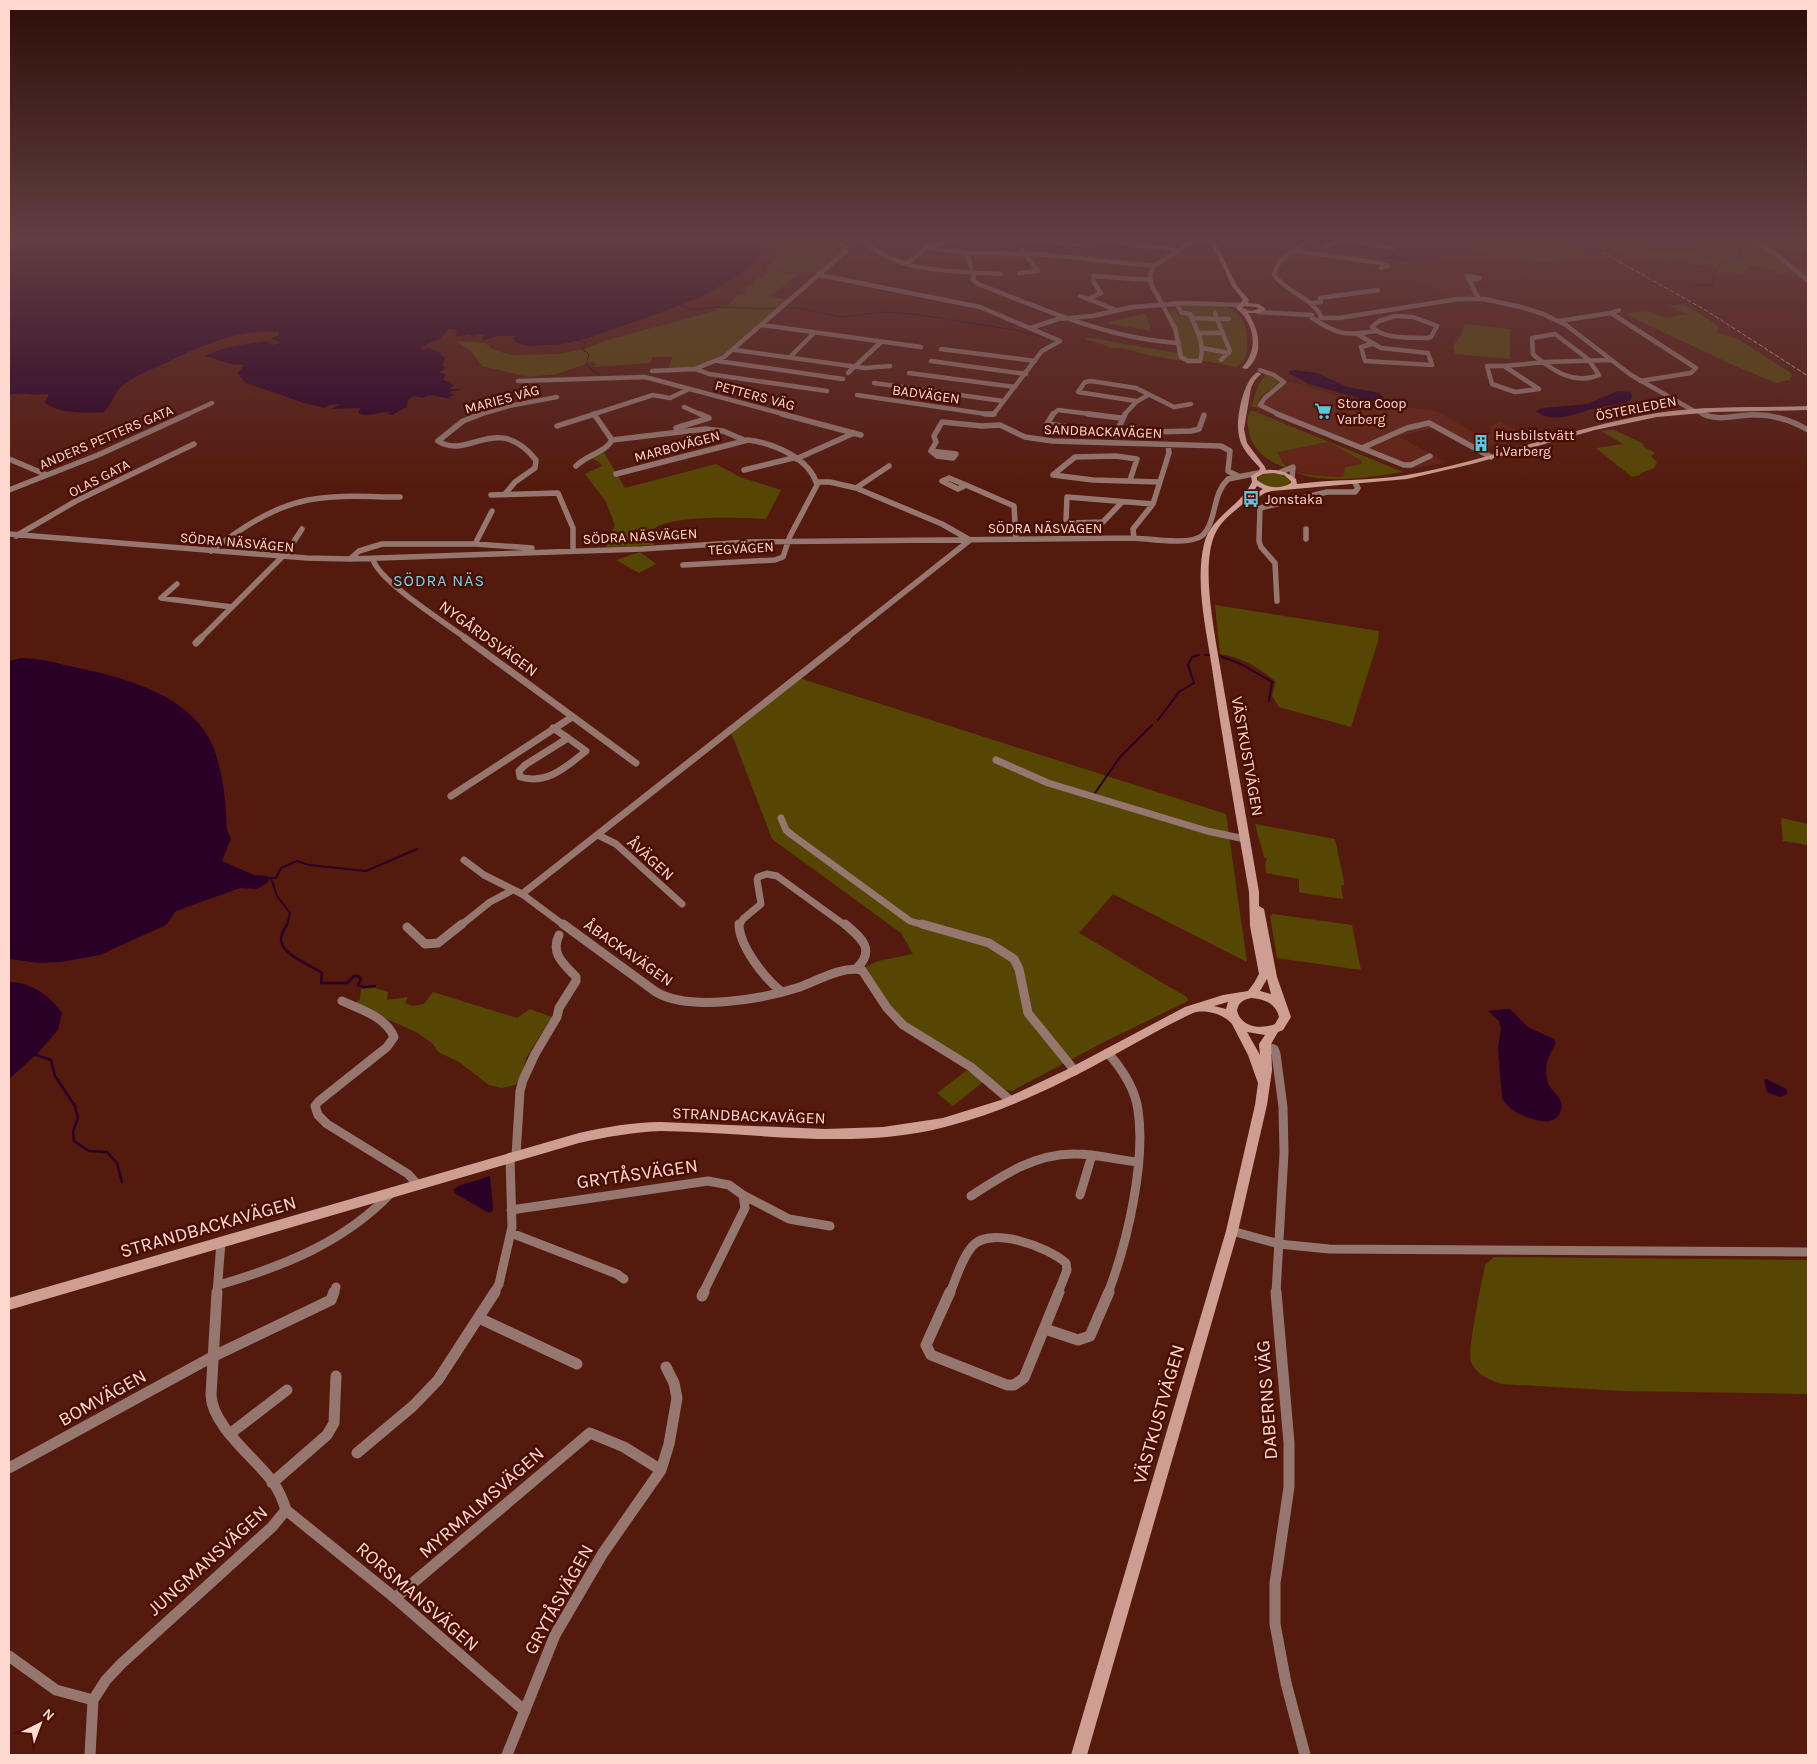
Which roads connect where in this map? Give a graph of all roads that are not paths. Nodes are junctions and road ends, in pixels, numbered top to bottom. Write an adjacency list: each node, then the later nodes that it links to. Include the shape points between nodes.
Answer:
1 (765, 322): 14 (street)
2 (1017, 322): 15 (street)
3 (1050, 322): 15 (street)
4 (1076, 322): 22 (street, via 1100,331)
5 (1172, 322): 22 (street)
6 (1194, 322): 17 (street)
7 (1219, 322): 18 (street)
8 (1251, 322): 30 (main road)
9 (1324, 322): 20 (street, via 1333,331)
10 (1377, 322): 16 (street, via 1372,327)
11 (1424, 322): 16 (street, via 1437,326 1429,338)
12 (1561, 322): 33 (street)
13 (1625, 322): 49 (street, via 1696,368 1691,373)
14 (762, 325): 19 (street); 27 (street)
15 (1031, 328): 35 (street, via 1060,341 1045,348)
16 (1376, 331): 20 (street)
17 (1198, 332): 18 (street); 25 (street)
18 (1223, 332): 28 (street)
19 (814, 333): 21 (street); 29 (street)
20 (1356, 334): 23 (street)
21 (881, 342): 24 (street); 38 (street)
22 (1179, 343): 25 (street, via 1181,357 1188,361 1200,361)
23 (1372, 344): 23 (street, via 1426,352 1432,364 1363,360 1362,347)
24 (921, 347)
25 (1202, 348): 28 (street)
26 (941, 349): 35 (street)
27 (734, 350): 29 (street); 31 (street)
28 (1229, 353): 32 (street)
29 (790, 357): 38 (street)
30 (1254, 358): 43 (main road); 44 (main road)
31 (717, 360): 41 (street); 48 (street)
32 (1221, 360)
33 (1611, 360): 36 (street); 49 (street)
34 (932, 361): 47 (street)
35 (1034, 361): 47 (street)
36 (1589, 361): 37 (street); 37 (street, via 1600,375 1580,381); 37 (street, via 1553,334 1532,338 1533,354)
37 (1542, 362): 40 (street)
38 (854, 366): 39 (street); 45 (street)
39 (890, 366)
40 (1504, 366): 40 (street, via 1505,368 1539,388 1515,392 1492,384 1487,366)
41 (695, 369): 42 (street); 55 (street, via 709,374)
42 (652, 370)
43 (1245, 371): 44 (main road); 52 (main road)
44 (1259, 372): 52 (main road); 81 (street, via 1283,380 1283,384 1264,397 1261,406)
45 (848, 373)
46 (908, 373): 53 (street)
47 (1026, 374): 53 (street)
48 (842, 379)
49 (1640, 381): 65 (street)
50 (518, 382): 54 (street, PETTERS VÄG, via 643,377)
51 (874, 383): 59 (street)
52 (1249, 383): 79 (main road, via 1240,422)
53 (1015, 387): 59 (street)
54 (689, 389): 66 (street, via 670,398 653,395); 72 (street, PETTERS VÄG)
55 (827, 391)
56 (857, 395): 59 (street, BADVÄGEN, via 993,415)
57 (1148, 395): 60 (street); 60 (street, via 1126,385 1091,381 1085,382 1078,392); 62 (street, via 1174,408)
58 (557, 397): 106 (street, MARIES VÄG, via 480,414 456,425 438,441 448,446 489,437 508,437 526,448 536,460 535,468 515,482)
59 (1003, 401)
60 (1136, 401): 68 (street)
61 (212, 403): 93 (street, ANDERS PETTERS GATA)
62 (1191, 404)
63 (684, 407): 71 (street, via 709,418 675,428)
64 (1808, 408): 65 (main road, ÖSTERLEDEN)
65 (1696, 411): 70 (street, via 1722,419 1751,415 1778,417 1794,421); 84 (main road, ÖSTERLEDEN, via 1638,419)
66 (594, 414): 69 (street); 75 (street)
67 (1204, 415): 73 (street, via 1200,429 1195,431)
68 (1121, 418): 73 (street); 73 (street, via 1055,410 1047,424)
69 (557, 426)
70 (1808, 430)
71 (681, 432): 75 (street); 76 (street, via 716,430)
72 (854, 433): 74 (street, PETTERS VÄG); 85 (street)
73 (1115, 433): 78 (street)
74 (861, 435)
75 (612, 440): 87 (street, via 609,446 582,459)
76 (744, 440): 85 (street, via 758,441); 92 (street, MARBOVÄGEN)
77 (194, 444): 115 (street, OLAS GATA)
78 (1114, 444): 80 (street, SANDBACKAVÄGEN); 82 (street, SANDBACKAVÄGEN, via 1037,440 1002,426 945,421 934,436 936,442)
79 (1244, 444): 90 (main road, via 1263,464); 91 (main road, via 1263,468)
80 (1168, 445): 94 (street, SANDBACKAVÄGEN, via 1227,448 1230,453 1227,468); 99 (street)
81 (1362, 448): 83 (street, via 1407,465); 84 (street, via 1407,428 1429,423)
82 (931, 451)
83 (1430, 456)
84 (1491, 457): 100 (main road, ÖSTERLEDEN, via 1405,477)
85 (795, 458): 89 (street); 98 (street, via 808,467)
86 (9, 459): 93 (street)
87 (576, 466)
88 (888, 466): 102 (street)
89 (744, 470)
90 (1279, 472): 91 (main road); 95 (main road, ÖSTERLEDEN)
91 (1260, 473): 94 (street); 97 (main road, VÄSTKUSTVÄGEN, via 1254,476)
92 (616, 474)
93 (47, 475): 105 (street, ANDERS PETTERS GATA)
94 (1235, 476): 97 (street); 116 (street, SÖDRA NÄSVÄGEN, via 1223,484 1212,519 1199,538)
95 (1293, 478): 100 (main road, ÖSTERLEDEN, via 1307,482); 103 (main road, via 1294,484)
96 (1130, 480): 96 (street, via 1137,459 1116,456 1075,457 1054,475); 99 (street)
97 (1255, 481): 104 (main road); 133 (main road, VÄSTKUSTVÄGEN, via 1250,492 1224,516 1211,534 1206,576)
98 (818, 482): 102 (street); 121 (street, TEGVÄGEN)
99 (1160, 482): 110 (street)
100 (1355, 483): 103 (main road, ÖSTERLEDEN); 131 (street, via 1358,488 1355,492 1327,492 1260,508 1260,547 1275,563)
101 (966, 485): 118 (street, via 1014,506)
102 (856, 488): 120 (street, via 942,524)
103 (1286, 488): 104 (main road, ÖSTERLEDEN)
104 (1273, 489): 133 (main road, VÄSTKUSTVÄGEN, via 1263,491 1246,502 1220,527 1214,543)
105 (9, 490)
106 (505, 494): 107 (street); 124 (street, via 557,490 570,518 574,534)
107 (491, 495)
108 (400, 497): 123 (street, via 321,498 290,506 244,528)
109 (1122, 502): 109 (street, via 1103,522 1074,523 1066,520 1067,497); 110 (street)
110 (1153, 504): 116 (street, via 1133,529)
111 (492, 511): 122 (street)
112 (302, 529): 126 (street)
113 (1306, 529): 119 (street)
114 (9, 534): 115 (street, SÖDRA NÄSVÄGEN)
115 (16, 535): 117 (street, OLAS GATA); 123 (street, SÖDRA NÄSVÄGEN)
116 (1134, 538): 118 (street, SÖDRA NÄSVÄGEN)
117 (9, 539)
118 (1016, 539): 120 (street, SÖDRA NÄSVÄGEN)
119 (1306, 539)
120 (970, 540): 121 (street, SÖDRA NÄSVÄGEN); 142 (street)
121 (788, 542): 124 (street, SÖDRA NÄSVÄGEN, via 726,542 642,550); 129 (street, TEGVÄGEN, via 783,557 776,560)
122 (475, 544): 125 (street); 127 (street, via 443,546 392,542 368,549)
123 (211, 551): 126 (street, SÖDRA NÄSVÄGEN)
124 (573, 551): 125 (street, SÖDRA NÄSVÄGEN)
125 (559, 552): 128 (street, SÖDRA NÄSVÄGEN)
126 (283, 557): 127 (street, SÖDRA NÄSVÄGEN); 132 (street)
127 (350, 559): 128 (street, SÖDRA NÄSVÄGEN)
128 (373, 559): 135 (street, NYGÅRDSVÄGEN, via 385,579)
129 (683, 565)
130 (177, 584): 132 (street, via 161,598)
131 (1277, 600)
132 (232, 607): 134 (street)
133 (1209, 614): 143 (main road, VÄSTKUSTVÄGEN)
134 (196, 643)
135 (572, 716): 136 (street); 139 (street, NYGÅRDSVÄGEN)
136 (553, 728): 137 (street); 140 (street)
137 (568, 738): 137 (street, via 586,751 549,778 520,777 519,771 525,765)
138 (996, 760): 143 (street, via 1048,783 1207,831)
139 (636, 763)
140 (451, 796)
141 (781, 818): 161 (street, via 792,835 910,921 989,943 1014,958 1028,1013)
142 (598, 835): 146 (street); 148 (street, ÅVÄGEN, via 616,844)
143 (1245, 839): 147 (main road, VÄSTKUSTVÄGEN)
144 (464, 860): 145 (street, ÅBACKAVÄGEN, via 484,876)
145 (513, 890): 146 (street, ÅBACKAVÄGEN); 149 (street, via 490,902 438,943 425,944)
146 (522, 894): 152 (street, ÅBACKAVÄGEN, via 661,996 684,1001)
147 (1256, 903): 153 (main road, VÄSTKUSTVÄGEN, via 1255,926 1264,974 1260,986); 155 (main road, VÄSTKUSTVÄGEN)
148 (682, 904)
149 (407, 927)
150 (559, 935): 164 (street, via 555,944 556,957 572,972 576,981 523,1080)
151 (857, 968): 152 (street, ÅBACKAVÄGEN); 152 (street, via 867,954 855,934 777,876 764,873 756,884 761,904 743,919 739,926 740,934 774,987); 163 (street, via 868,975 890,1012 903,1025 958,1059)
152 (782, 992)
153 (1246, 995): 155 (main road, via 1267,996); 156 (main road, STRANDBACKAVÄGEN); 157 (main road, VÄSTKUSTVÄGEN, via 1232,1005 1231,1013)
154 (342, 1001): 167 (street, via 384,1022 394,1037 388,1047 319,1101 316,1111 327,1124 408,1174)
155 (1280, 1006): 158 (main road, VÄSTKUSTVÄGEN, via 1284,1021)
156 (1191, 1009): 157 (main road, via 1215,1010); 160 (main road, STRANDBACKAVÄGEN)
157 (1235, 1020): 158 (main road, via 1254,1031); 162 (main road, VÄSTKUSTVÄGEN, via 1254,1055)
158 (1273, 1031): 159 (main road, VÄSTKUSTVÄGEN)
159 (1264, 1046): 162 (main road, VÄSTKUSTVÄGEN, via 1266,1065); 177 (street, DABERNS VÄG, via 1274,1049 1276,1054 1283,1106)
160 (1108, 1053): 161 (main road, STRANDBACKAVÄGEN); 166 (street, via 1133,1090 1140,1133)
161 (1075, 1071): 163 (main road, STRANDBACKAVÄGEN)
162 (1263, 1081): 174 (main road, VÄSTKUSTVÄGEN, via 1254,1141)
163 (1010, 1100): 164 (main road, STRANDBACKAVÄGEN, via 954,1120 888,1133 636,1128 579,1138)
164 (513, 1156): 167 (main road, STRANDBACKAVÄGEN); 172 (street)
165 (1092, 1156): 166 (street); 169 (street); 171 (street, via 1067,1154 1042,1158)
166 (1137, 1162): 185 (street, via 1122,1244 1112,1283 1094,1330 1090,1336 1078,1340)
167 (418, 1185): 168 (main road, STRANDBACKAVÄGEN)
168 (392, 1192): 176 (main road, STRANDBACKAVÄGEN); 180 (street, via 372,1213 318,1249)
169 (1080, 1195)
170 (743, 1196): 172 (street, GRYTÅSVÄGEN, via 735,1188 708,1181); 173 (street, GRYTÅSVÄGEN, via 789,1219); 182 (street, via 745,1208)
171 (971, 1196)
172 (512, 1210): 175 (street)
173 (830, 1226)
174 (1232, 1232): 177 (street); 203 (main road, VÄSTKUSTVÄGEN)
175 (511, 1233): 179 (street); 184 (street, via 499,1284)
176 (221, 1242): 180 (street, JUNGMANSVÄGEN); 183 (main road, STRANDBACKAVÄGEN)
177 (1279, 1244): 178 (street, via 1329,1249); 204 (street, DABERNS VÄG, via 1276,1297 1289,1443 1289,1487 1275,1583 1275,1624)
178 (1808, 1252)
179 (624, 1279)
180 (219, 1286): 186 (street, JUNGMANSVÄGEN)
181 (336, 1287): 186 (street, via 332,1300)
182 (702, 1296)
183 (9, 1304)
184 (479, 1318): 187 (street); 192 (street, via 438,1380 413,1406)
185 (1045, 1329): 185 (street, via 1066,1263 1054,1254 1006,1238 983,1238 971,1247 926,1345 931,1355 939,1359 1014,1385 1024,1378)
186 (212, 1357): 191 (street, JUNGMANSVÄGEN, via 211,1404); 193 (street, BOMVÄGEN)
187 (577, 1364)
188 (666, 1367): 194 (street, GRYTÅSVÄGEN, via 677,1398)
189 (336, 1376): 195 (street, via 334,1423 327,1435)
190 (287, 1390): 191 (street)
191 (231, 1433): 195 (street, JUNGMANSVÄGEN)
192 (357, 1453)
193 (9, 1468)
194 (661, 1470): 197 (street, MYRMALMSVÄGEN, via 624,1447 590,1433); 200 (street, GRYTÅSVÄGEN, via 603,1553 554,1636)
195 (272, 1483): 196 (street, JUNGMANSVÄGEN)
196 (286, 1510): 197 (street, RORSMANSVÄGEN); 199 (street, JUNGMANSVÄGEN, via 272,1527 121,1664)
197 (395, 1598): 200 (street, RORSMANSVÄGEN)
198 (9, 1656): 199 (street, via 56,1690)
199 (92, 1700): 201 (street)
200 (525, 1712): 202 (street, GRYTÅSVÄGEN)
201 (90, 1755)
202 (507, 1755)
203 (1079, 1755)
204 (1305, 1755)

